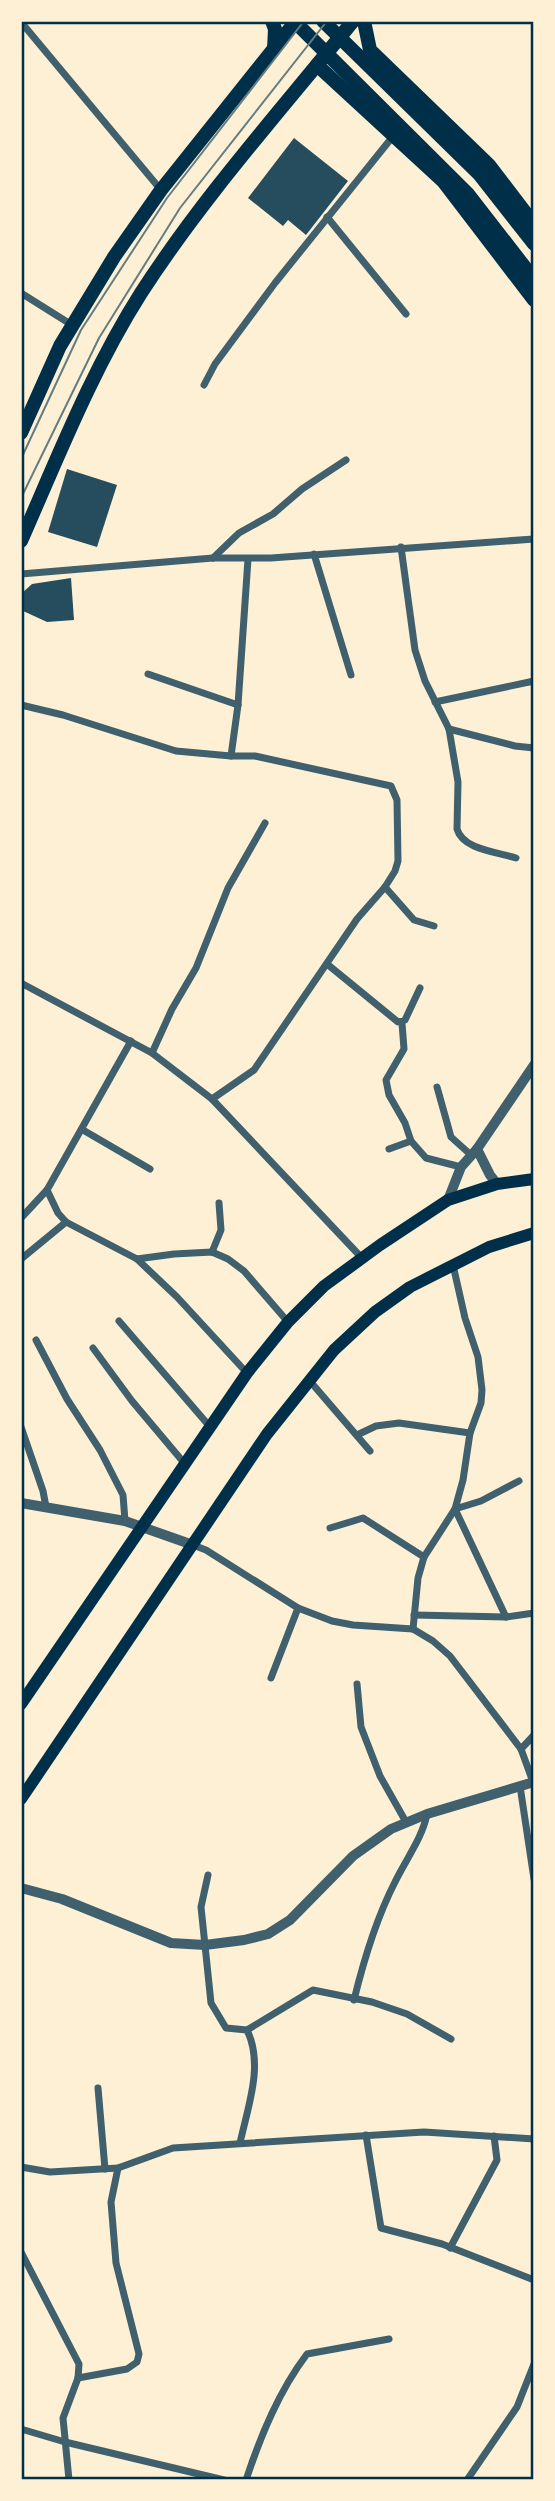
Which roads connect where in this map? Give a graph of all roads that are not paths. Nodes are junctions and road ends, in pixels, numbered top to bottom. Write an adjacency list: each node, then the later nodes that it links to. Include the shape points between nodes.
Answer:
1 (272, 21): 7 (main road)
2 (295, 21): 7 (main road); 14 (main road, via 468,194)
3 (323, 21): 13 (main road, via 479,174)
4 (353, 21): 8 (main road)
5 (364, 21): 12 (main road, via 370,50 489,165)
6 (21, 22): 10 (street)
7 (274, 49): 10 (main road)
8 (317, 65): 9 (main road); 23 (main road, via 173,245 140,295 82,402)
9 (394, 135): 11 (street); 16 (main road, via 443,181)
10 (161, 190): 18 (main road)
11 (327, 217): 17 (street); 19 (street, via 215,364)
12 (534, 224)
13 (534, 244)
14 (534, 279)
15 (21, 293): 18 (street)
16 (534, 300)
17 (406, 314)
18 (72, 325): 20 (main road)
19 (204, 385)
20 (21, 433)
21 (346, 460): 26 (street, via 239,533)
22 (534, 539): 24 (street)
23 (21, 541)
24 (401, 547): 25 (street); 32 (street, via 415,650)
25 (314, 554): 27 (street); 30 (street)
26 (213, 558): 27 (street); 28 (street)
27 (248, 559): 34 (street)
28 (21, 574)
29 (148, 674): 34 (street)
30 (351, 675)
31 (534, 681): 32 (street)
32 (435, 702): 35 (street)
33 (21, 705): 37 (street, via 176,751)
34 (238, 705): 37 (street)
35 (449, 729): 36 (street); 39 (street, via 458,782 459,837)
36 (534, 748)
37 (231, 756): 40 (street, via 255,756 391,786 397,800 398,861)
38 (265, 823): 47 (street, via 228,888 197,968)
39 (516, 858)
40 (385, 887): 41 (street, via 414,920); 42 (street)
41 (434, 926)
42 (327, 964): 45 (street); 50 (street, via 254,1070)
43 (21, 983): 46 (street)
44 (420, 988): 45 (street)
45 (402, 1023): 52 (street, via 404,1049 387,1080 389,1095)
46 (131, 1041): 47 (street); 51 (street)
47 (152, 1053): 50 (street)
48 (534, 1065): 54 (street)
49 (437, 1087): 54 (street, via 451,1137)
50 (212, 1099): 66 (street)
51 (83, 1130): 56 (street); 59 (street)
52 (411, 1141): 53 (street); 55 (street, via 426,1158)
53 (389, 1149)
54 (474, 1152): 55 (street); 58 (street)
55 (461, 1167): 60 (street)
56 (150, 1169)
57 (534, 1179): 58 (main road)
58 (497, 1184): 60 (main road)
59 (47, 1189): 62 (street); 63 (street)
60 (449, 1200): 66 (main road)
61 (219, 1203): 65 (street, via 221,1230)
62 (21, 1217)
63 (66, 1222): 67 (street); 68 (street)
64 (534, 1233): 69 (main road, via 489,1247)
65 (212, 1252): 68 (street); 71 (street, via 244,1271)
66 (361, 1257): 71 (main road)
67 (21, 1259)
68 (137, 1259): 74 (street)
69 (453, 1265): 75 (main road, via 375,1312); 78 (street, via 482,1378 481,1403)
70 (119, 1321): 77 (street)
71 (288, 1322): 74 (main road)
72 (36, 1340): 86 (street, via 123,1494)
73 (93, 1348): 81 (street)
74 (247, 1373): 77 (main road)
75 (309, 1380): 79 (street); 89 (main road)
76 (21, 1427): 84 (street)
77 (211, 1428): 81 (main road)
78 (470, 1433): 79 (street, via 399,1423); 85 (street)
79 (357, 1435): 80 (street)
80 (370, 1451)
81 (184, 1464): 87 (main road)
82 (519, 1481): 85 (street)
83 (21, 1503): 84 (street)
84 (46, 1507): 86 (street)
85 (455, 1509): 90 (street); 94 (street)
86 (125, 1521): 87 (street)
87 (142, 1526): 89 (street); 98 (main road)
88 (330, 1528): 90 (street, via 363,1518)
89 (193, 1545): 91 (street); 103 (main road)
90 (424, 1557): 93 (street)
91 (298, 1608): 95 (street, via 353,1625); 96 (street)
92 (534, 1613): 94 (street)
93 (414, 1615): 94 (street); 95 (street)
94 (506, 1617)
95 (413, 1629): 100 (street, via 450,1656)
96 (271, 1678)
97 (357, 1684): 105 (street, via 360,1727)
98 (21, 1704)
99 (534, 1735): 100 (street)
100 (521, 1749): 101 (street)
101 (533, 1782): 102 (street)
102 (520, 1786): 104 (street); 107 (street)
103 (21, 1799)
104 (427, 1814): 105 (street); 110 (street, via 364,1958)
105 (406, 1822): 109 (street, via 353,1856 290,1920 268,1934)
106 (208, 1875): 109 (street, via 201,1907)
107 (534, 1879)
108 (21, 1888): 109 (street, via 62,1899 171,1943)
109 (205, 1945): 111 (street, via 211,2003 226,2028)
110 (354, 2000): 111 (street, via 313,1990); 112 (street, via 407,2014)
111 (247, 2030): 117 (street, via 254,2044 254,2078)
112 (451, 2039)
113 (98, 2088): 120 (street)
114 (366, 2135): 115 (street); 117 (street); 121 (street, via 381,2228)
115 (494, 2136): 116 (street); 121 (street, via 497,2160)
116 (534, 2139)
117 (240, 2143): 119 (street, via 173,2148)
118 (21, 2167): 120 (street, via 50,2172)
119 (118, 2168): 120 (street); 126 (street, via 111,2202 116,2263 139,2354 127,2369)
120 (105, 2169)
121 (450, 2248): 123 (street)
122 (21, 2252): 126 (street, via 79,2364)
123 (534, 2280)
124 (389, 2339): 132 (street, via 307,2354 260,2439)
125 (534, 2364): 133 (street, via 517,2407)
126 (78, 2378): 128 (street, via 62,2418)
127 (21, 2429): 128 (street)
128 (65, 2442): 129 (street); 130 (street)
129 (203, 2477): 131 (street)
130 (69, 2480)
131 (224, 2480)
132 (246, 2480)
133 (467, 2480)

